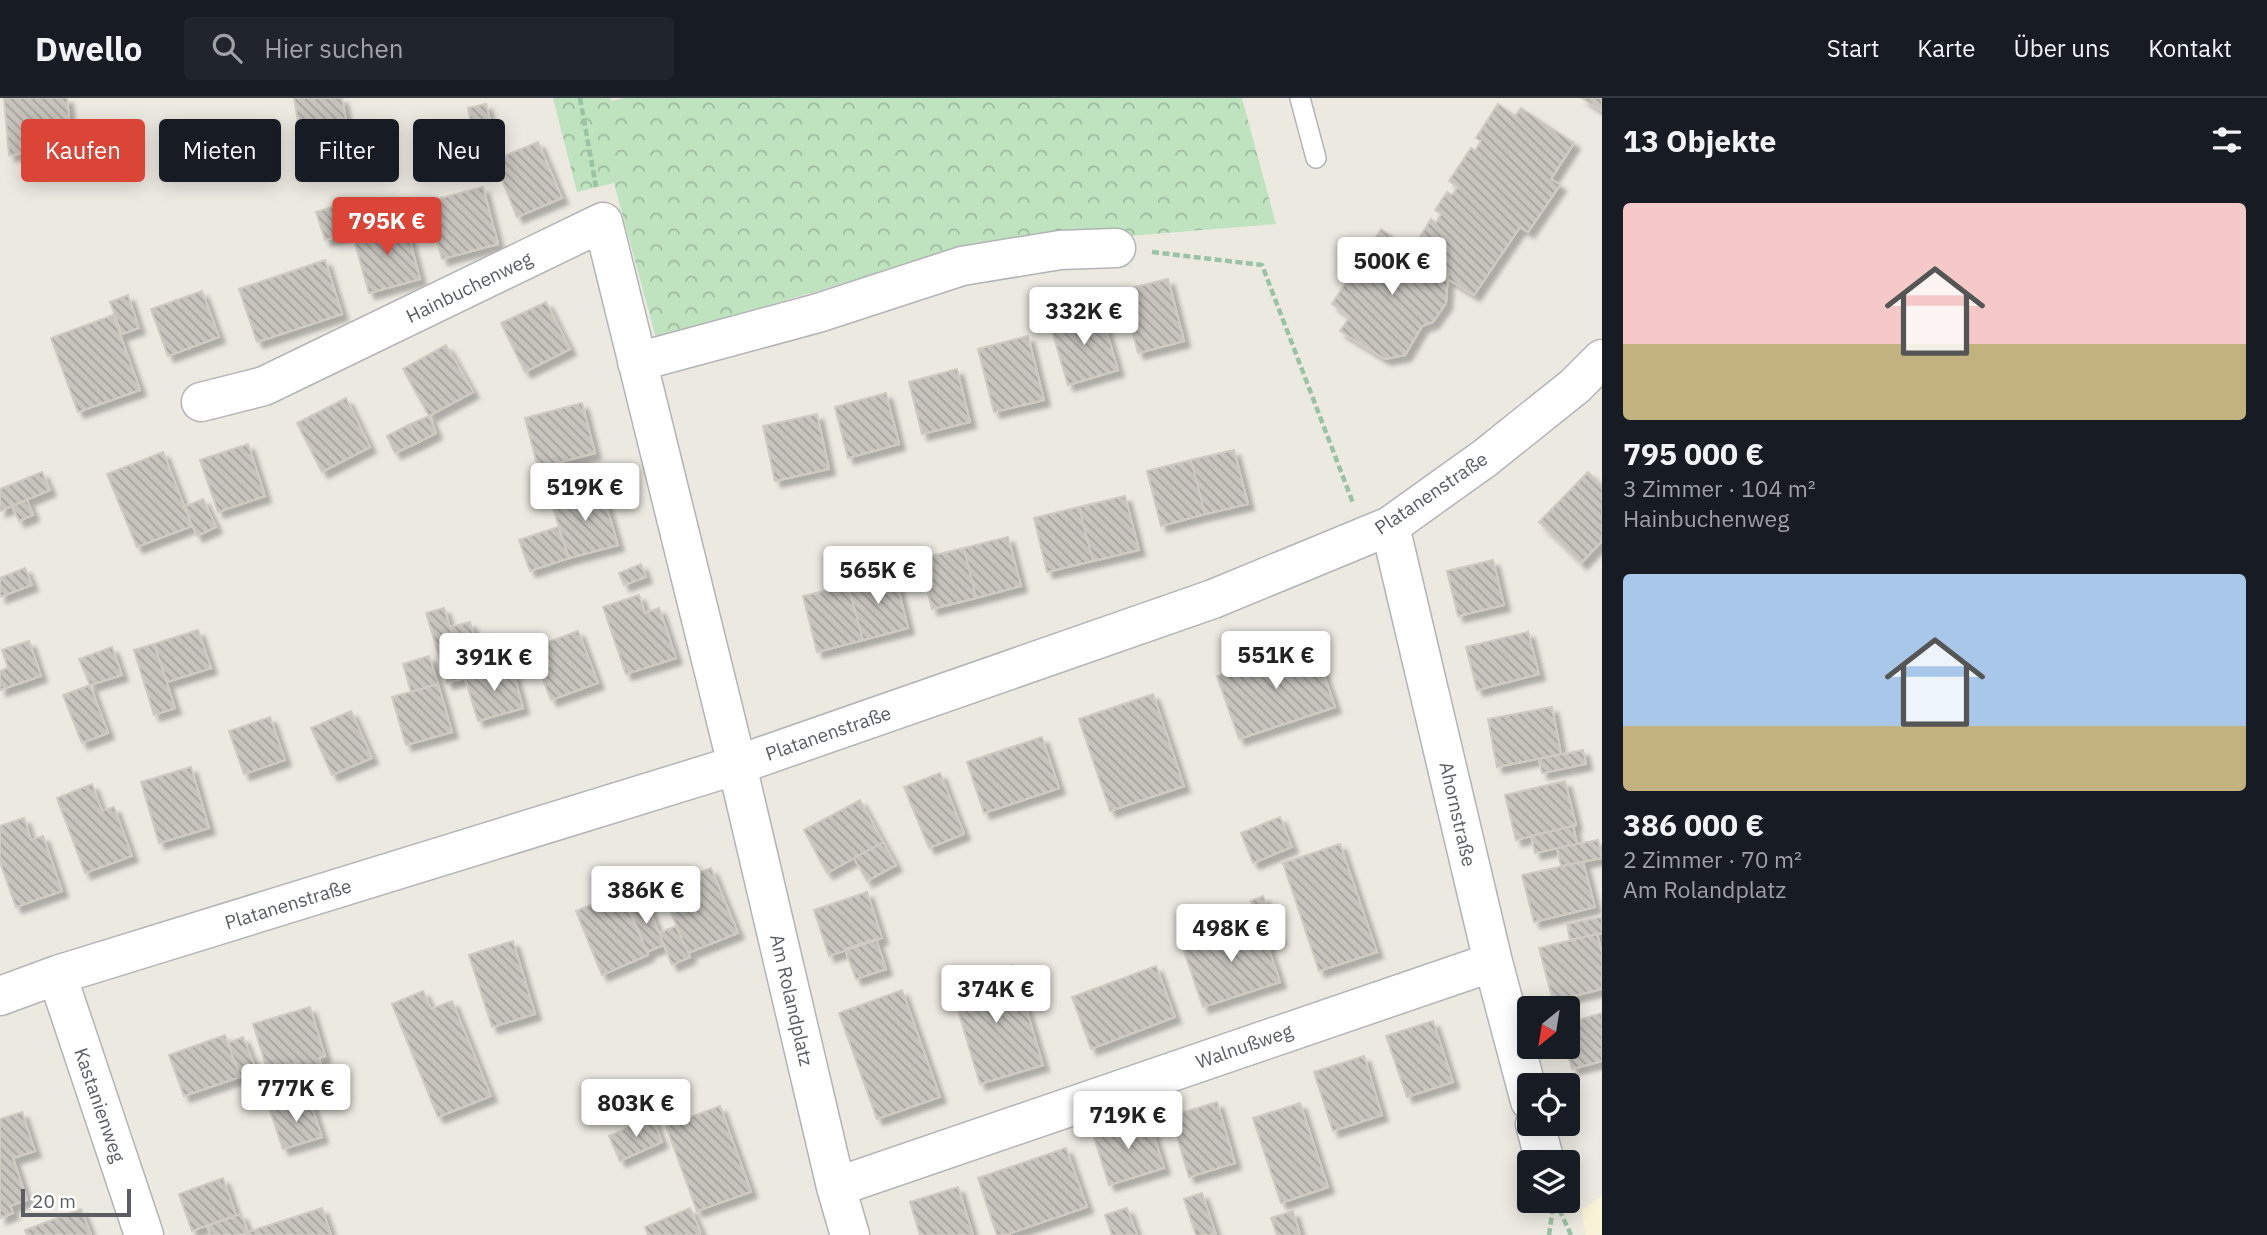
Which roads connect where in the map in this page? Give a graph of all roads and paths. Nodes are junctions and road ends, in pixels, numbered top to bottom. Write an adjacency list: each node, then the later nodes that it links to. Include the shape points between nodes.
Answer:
1 (580, 98): 4 (path)
2 (1300, 98): 3 (lane)
3 (1316, 158)
4 (603, 222): 7 (street); 8 (street, Hainbuchenweg, via 264,386)
5 (1116, 248): 7 (street, via 1060,250 962,266 818,313); 9 (path, via 1262,265)
6 (1602, 359): 9 (street, Platanenstraße, via 1485,458)
7 (638, 362): 10 (street)
8 (201, 402)
9 (1378, 531): 10 (street, Platanenstraße, via 1213,598); 11 (street, Ahornstraße)
10 (737, 765): 12 (street, Platanenstraße); 15 (street, Am Rolandplatz)
11 (1493, 962): 14 (street, Ahornstraße); 15 (street, Walnußweg)
12 (57, 975): 13 (street, Platanenstraße); 18 (street, Kastanienweg)
13 (0, 996)
14 (1523, 1073)
15 (836, 1187): 19 (street, Am Rolandplatz)
16 (1552, 1213): 20 (path)
17 (1560, 1213): 21 (path)
18 (144, 1235)
19 (850, 1235)
20 (1549, 1235)
21 (1571, 1235)

